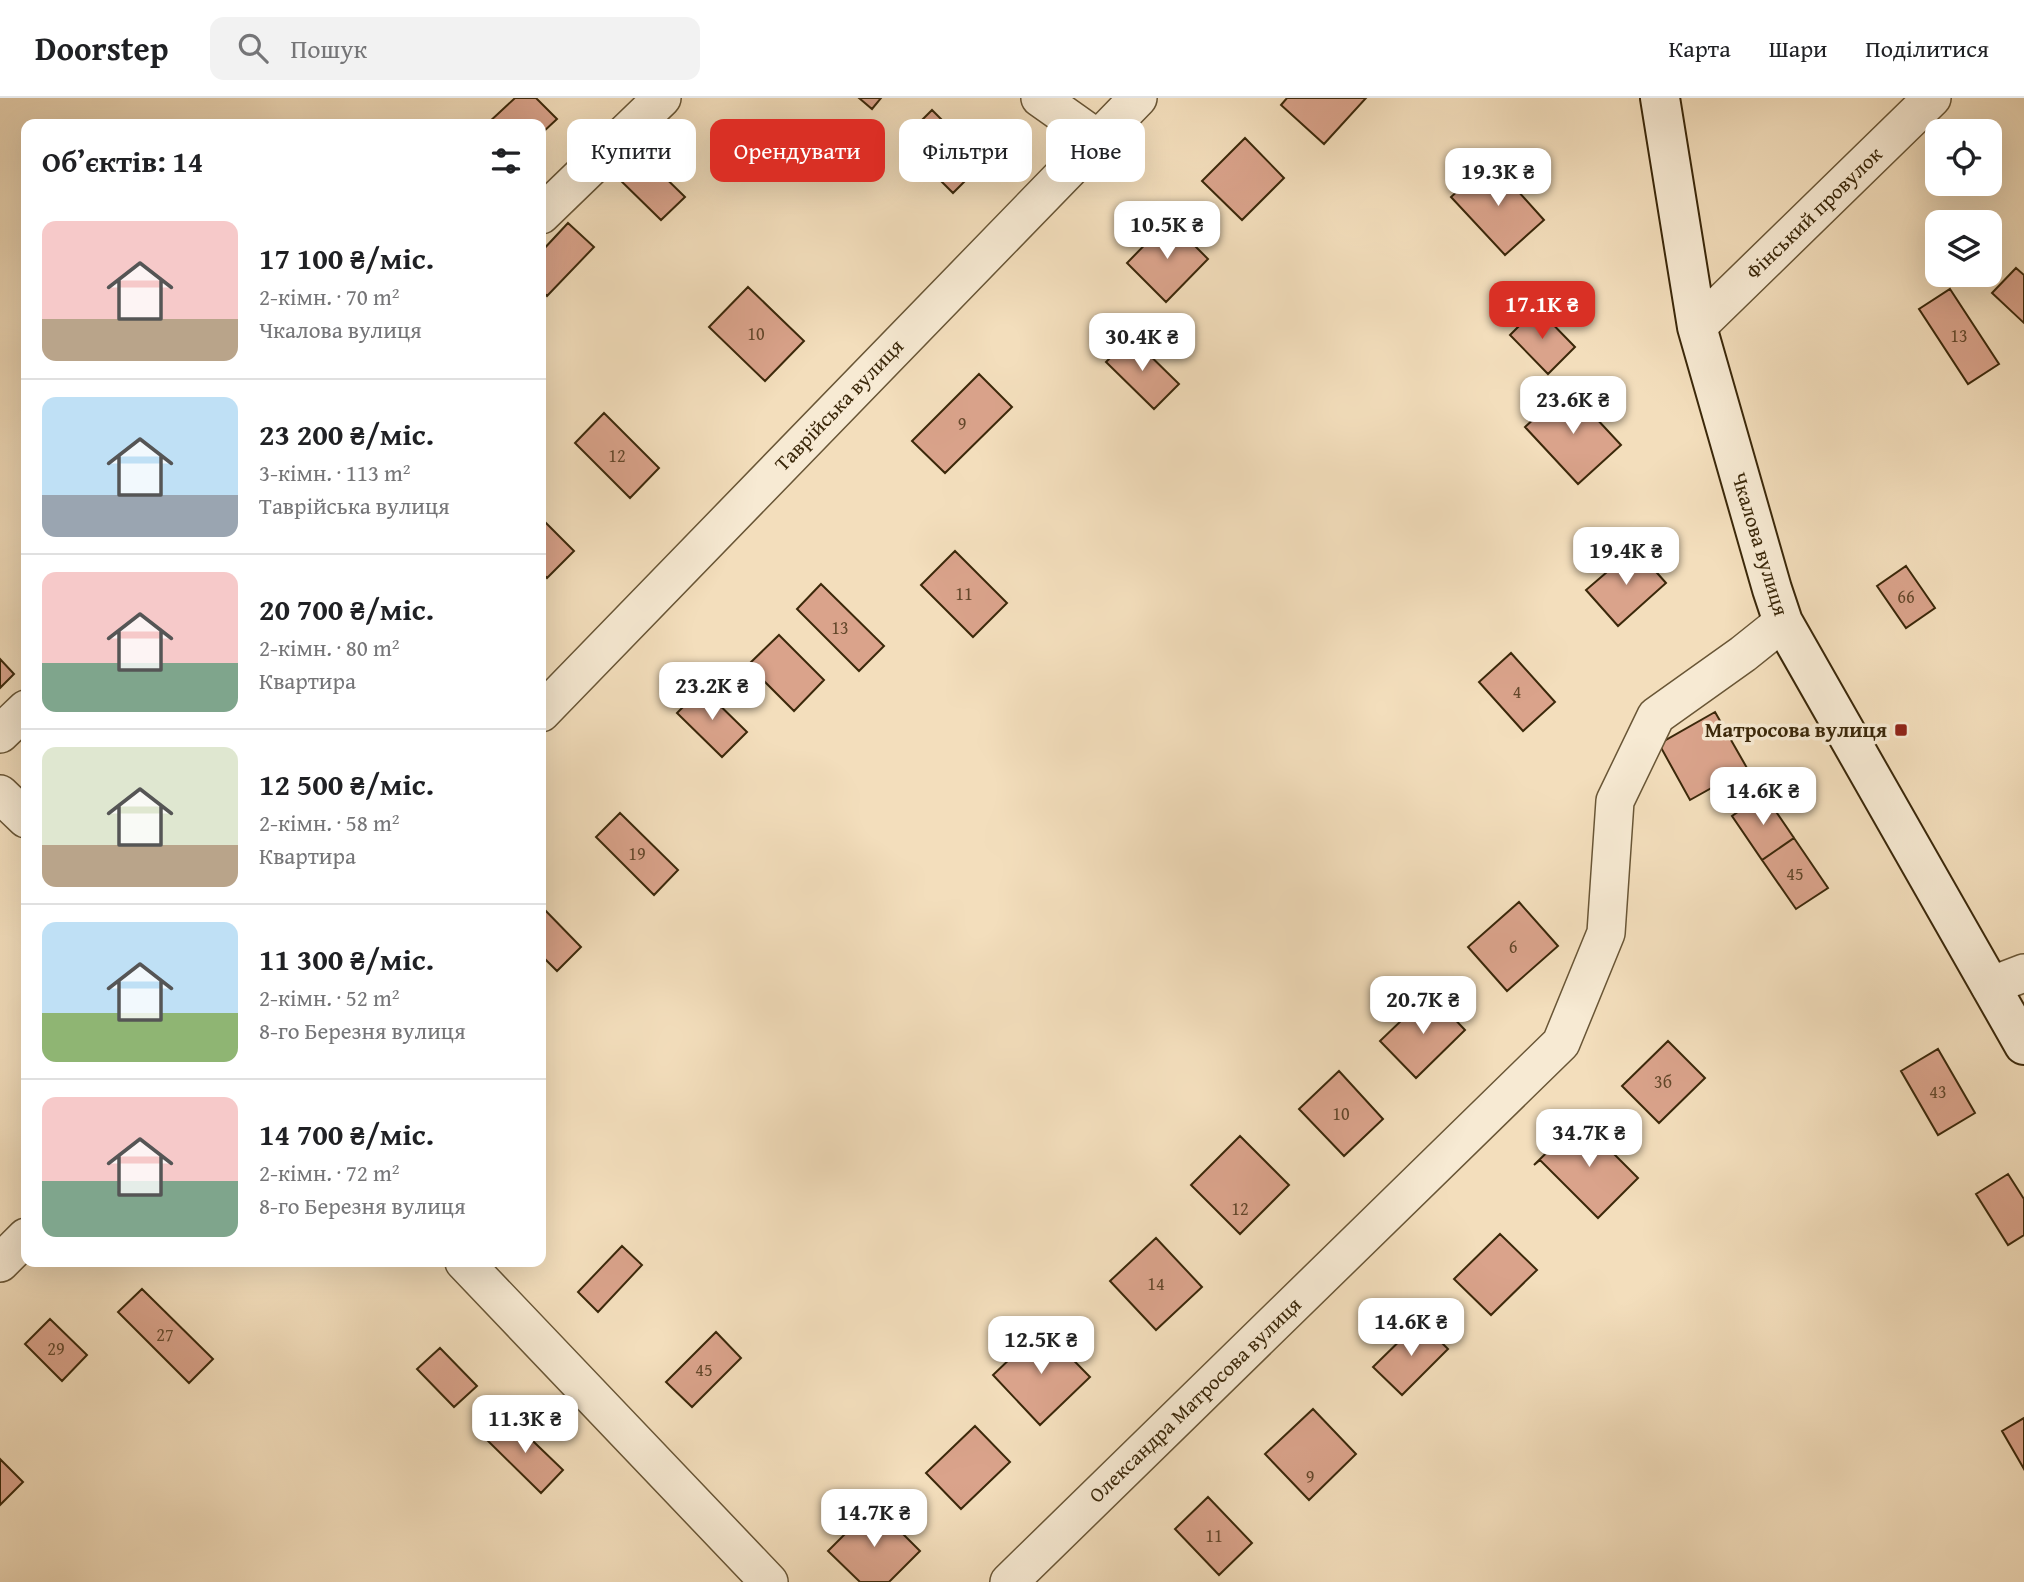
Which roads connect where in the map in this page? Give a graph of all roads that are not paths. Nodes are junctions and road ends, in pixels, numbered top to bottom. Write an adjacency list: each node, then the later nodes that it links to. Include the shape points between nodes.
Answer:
1 (662, 98): 9 (street)
2 (1040, 98): 6 (street)
3 (1138, 98): 7 (street, Таврійська вулиця)
4 (1660, 98): 10 (main road, Чкалова вулиця)
5 (1932, 98): 10 (street, Фінський провулок)
6 (1070, 119)
7 (1118, 119)
8 (1056, 182): 12 (street, Таврійська вулиця)
9 (546, 210)
10 (1697, 327): 11 (main road, Чкалова вулиця)
11 (1783, 622): 17 (main road, Чкалова вулиця); 23 (street, Олександра Матросова вулиця, via 1656,716 1615,801 1606,933 1561,1043)
12 (546, 708)
13 (21, 714): 14 (street)
14 (0, 734)
15 (0, 794): 16 (street)
16 (21, 814)
17 (2007, 979): 18 (main road, Чкалова вулиця)
18 (2024, 1045)
19 (21, 1242): 20 (street)
20 (0, 1263)
21 (469, 1267): 22 (street)
22 (769, 1582)
23 (1009, 1582)

